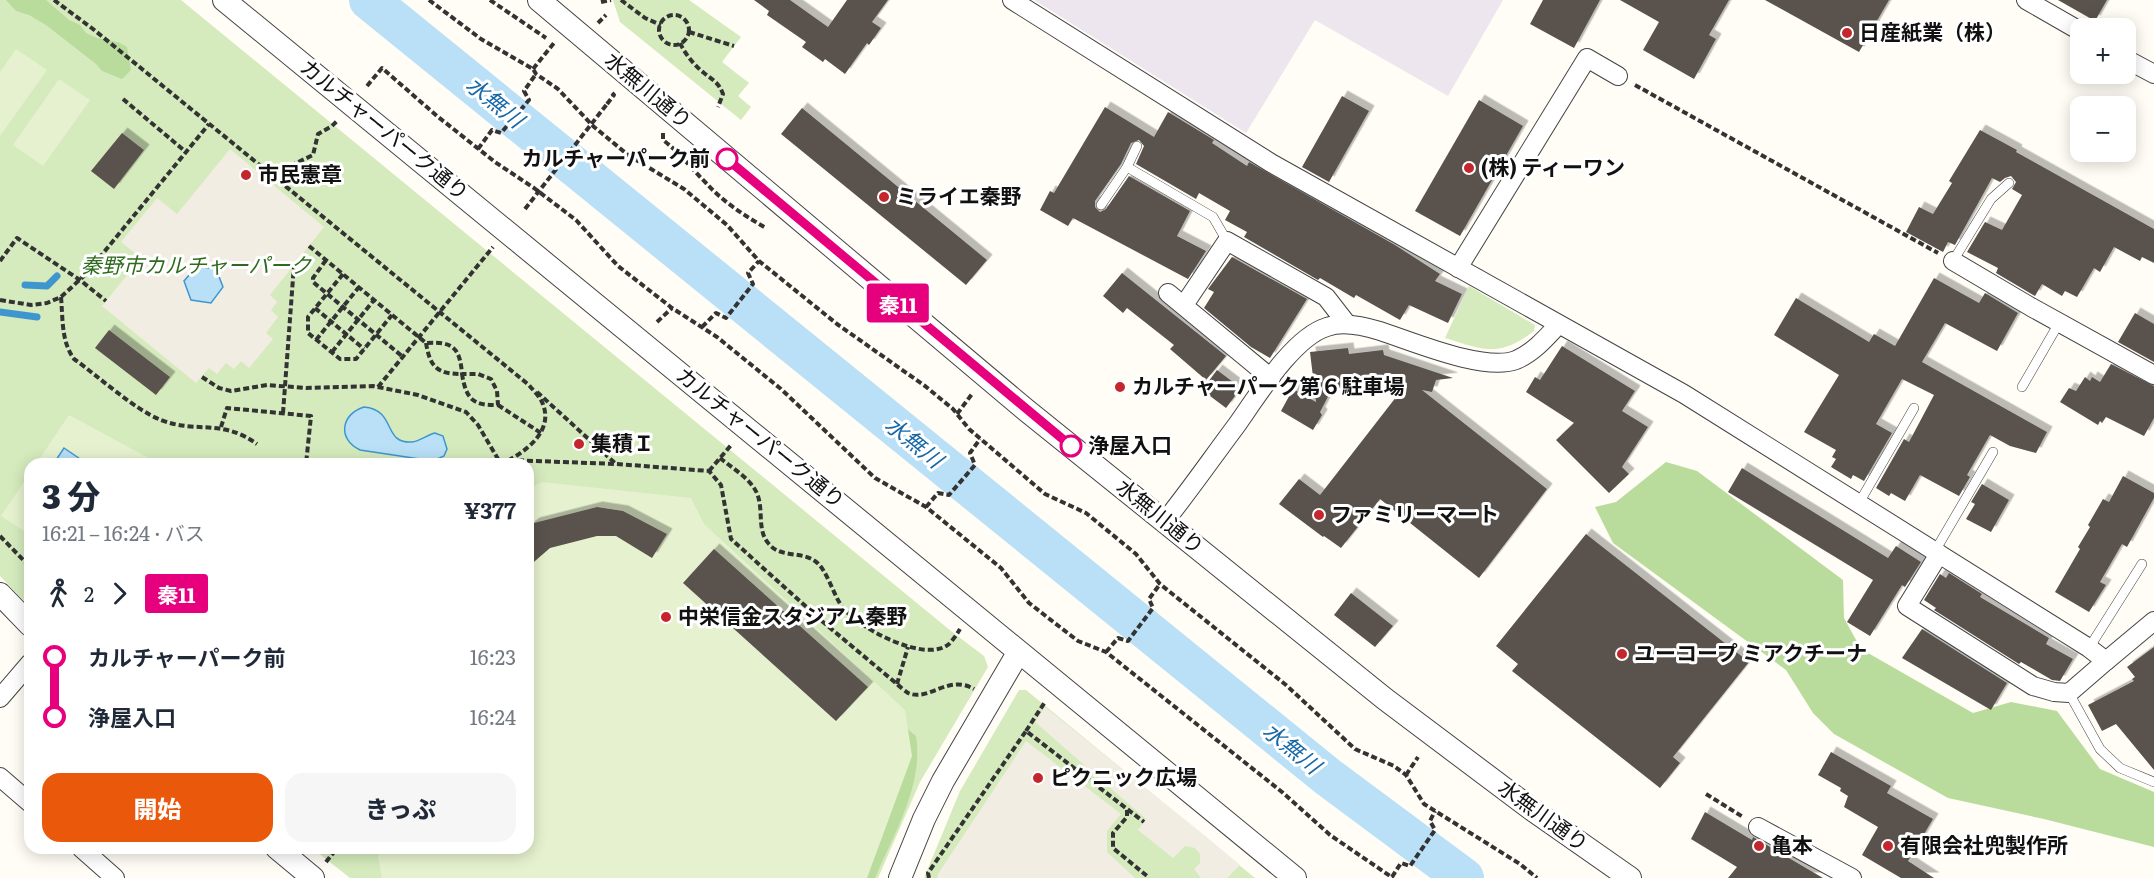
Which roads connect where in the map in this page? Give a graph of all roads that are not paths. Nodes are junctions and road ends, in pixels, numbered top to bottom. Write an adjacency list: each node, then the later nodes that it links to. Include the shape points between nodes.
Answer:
1 (224, 0): 34 (street, カルチャーパーク通り)
2 (1012, 0): 15 (street, via 1271,163)
3 (2025, 0): 5 (street)
4 (554, 4): 27 (street, 水無川通り, via 1000,388)
5 (2070, 25)
6 (2136, 64): 7 (street)
7 (2154, 74)
8 (1618, 76): 15 (street, via 1587,58)
9 (1137, 146): 10 (lane)
10 (1127, 167): 12 (lane); 13 (lane, via 1213,217)
11 (2009, 183): 14 (lane, via 1991,199)
12 (1101, 205)
13 (1227, 241): 17 (street); 19 (street, via 1326,297)
14 (1953, 261): 18 (street)
15 (1458, 268): 20 (street)
16 (1168, 293): 17 (street)
17 (1184, 305): 22 (street)
18 (2059, 323): 21 (street); 23 (lane)
19 (1347, 324): 20 (street, via 1473,361 1503,363 1536,348); 22 (street, via 1327,327 1309,336)
20 (1558, 325): 26 (street, via 1683,394)
21 (2154, 375)
22 (1271, 378): 27 (street)
23 (2022, 387)
24 (1914, 408): 26 (lane)
25 (1993, 452): 28 (lane)
26 (1859, 503): 28 (street)
27 (1165, 521): 49 (street, 水無川通り, via 1385,699)
28 (1937, 552): 33 (street); 37 (street, via 1907,606 2033,686)
29 (2142, 564): 33 (lane)
30 (0, 594): 31 (street)
31 (24, 619)
32 (2154, 621): 35 (street)
33 (2090, 648): 35 (street)
34 (1018, 653): 47 (street, via 943,781); 48 (street, カルチャーパーク通り)
35 (2106, 661): 37 (street)
36 (24, 670): 38 (street)
37 (2069, 693): 40 (lane, via 2100,749 2120,768)
38 (0, 698)
39 (0, 777): 41 (street)
40 (2154, 782)
41 (24, 798)
42 (1758, 827): 50 (street)
43 (88, 854): 46 (street)
44 (288, 854): 45 (street)
45 (319, 871)
46 (115, 878)
47 (900, 878)
48 (1295, 878)
49 (1630, 878)
50 (1852, 878)

